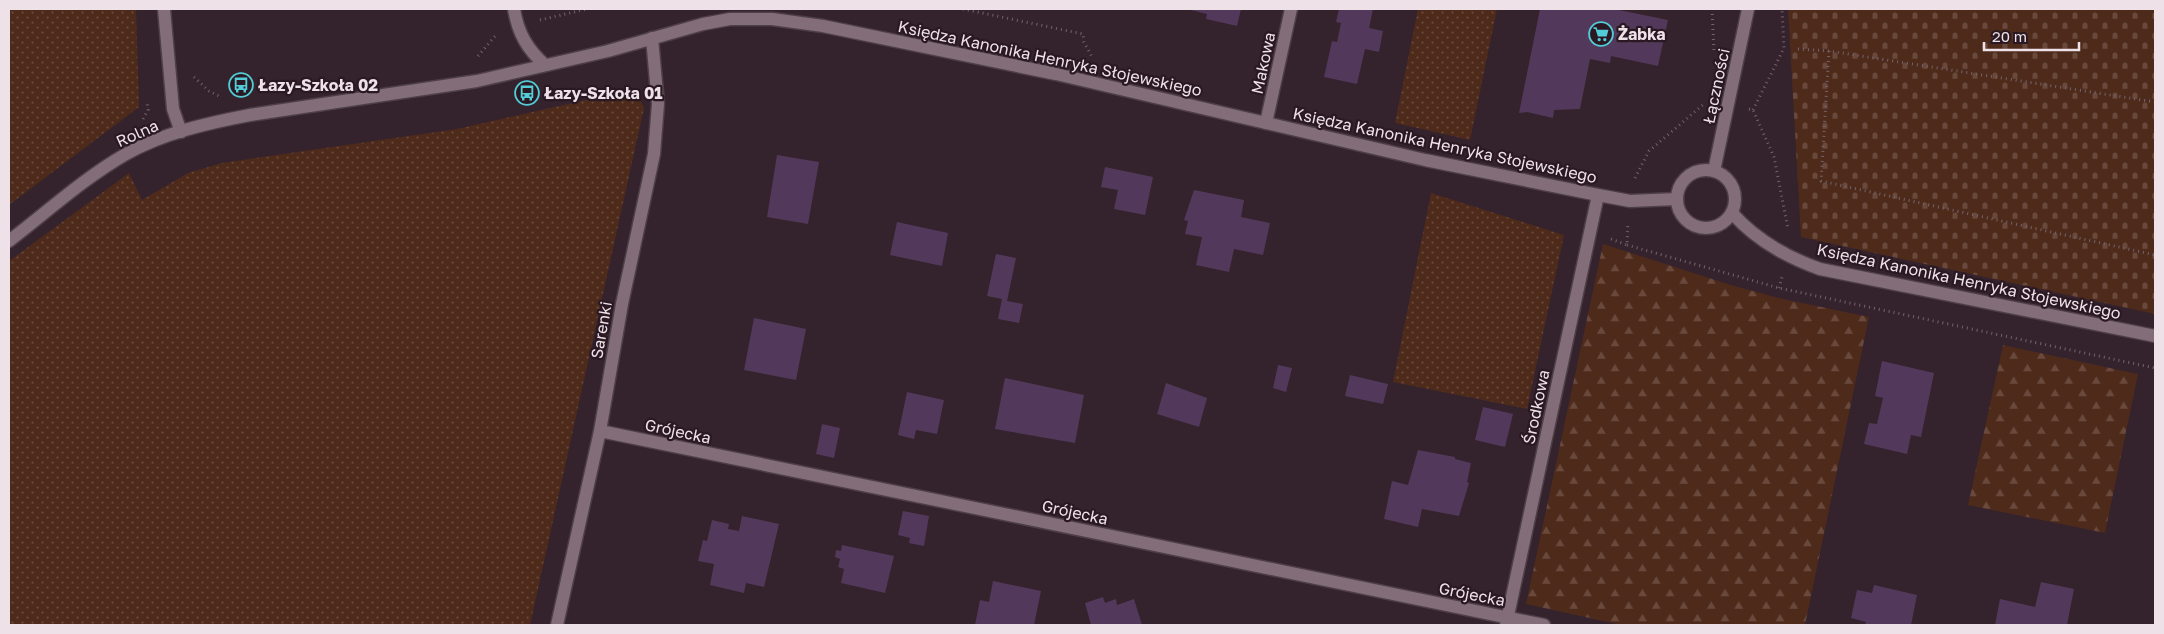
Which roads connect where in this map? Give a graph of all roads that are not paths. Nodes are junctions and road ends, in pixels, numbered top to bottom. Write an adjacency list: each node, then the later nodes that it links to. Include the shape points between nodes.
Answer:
1 (164, 9): 8 (street, Rolna, via 173,109)
2 (514, 9): 6 (street, via 517,26 528,50)
3 (1291, 9): 7 (street, Makowa)
4 (1748, 9): 9 (street, Łączności)
5 (652, 38): 6 (street, Księdza Kanonika Henryka Słojewskiego); 7 (street, Księdza Kanonika Henryka Słojewskiego, via 730,20 796,21 1056,74); 15 (street, Sarenki, via 658,104 656,137)
6 (545, 66): 8 (street, Księdza Kanonika Henryka Słojewskiego, via 424,90 250,115)
7 (1266, 123): 10 (street, Księdza Kanonika Henryka Słojewskiego)
8 (181, 132): 13 (street, Rolna, via 135,150 100,171)
9 (1714, 171): 11 (street, via 1701,170 1689,176 1680,186); 12 (street, via 1726,177 1733,188 1736,200)
10 (1598, 195): 11 (street, Księdza Kanonika Henryka Słojewskiego, via 1630,201); 16 (street, Środkowa)
11 (1677, 199): 12 (street, via 1681,214 1692,224 1707,228 1722,224)
12 (1732, 213): 14 (street, Księdza Kanonika Henryka Słojewskiego, via 1748,231 1786,255 1820,268)
13 (9, 241)
14 (2155, 336)
15 (600, 431): 16 (street, Grójecka); 17 (street, Sarenki)
16 (1507, 621): 18 (street, Grójecka)
17 (556, 625)
18 (1544, 625)

